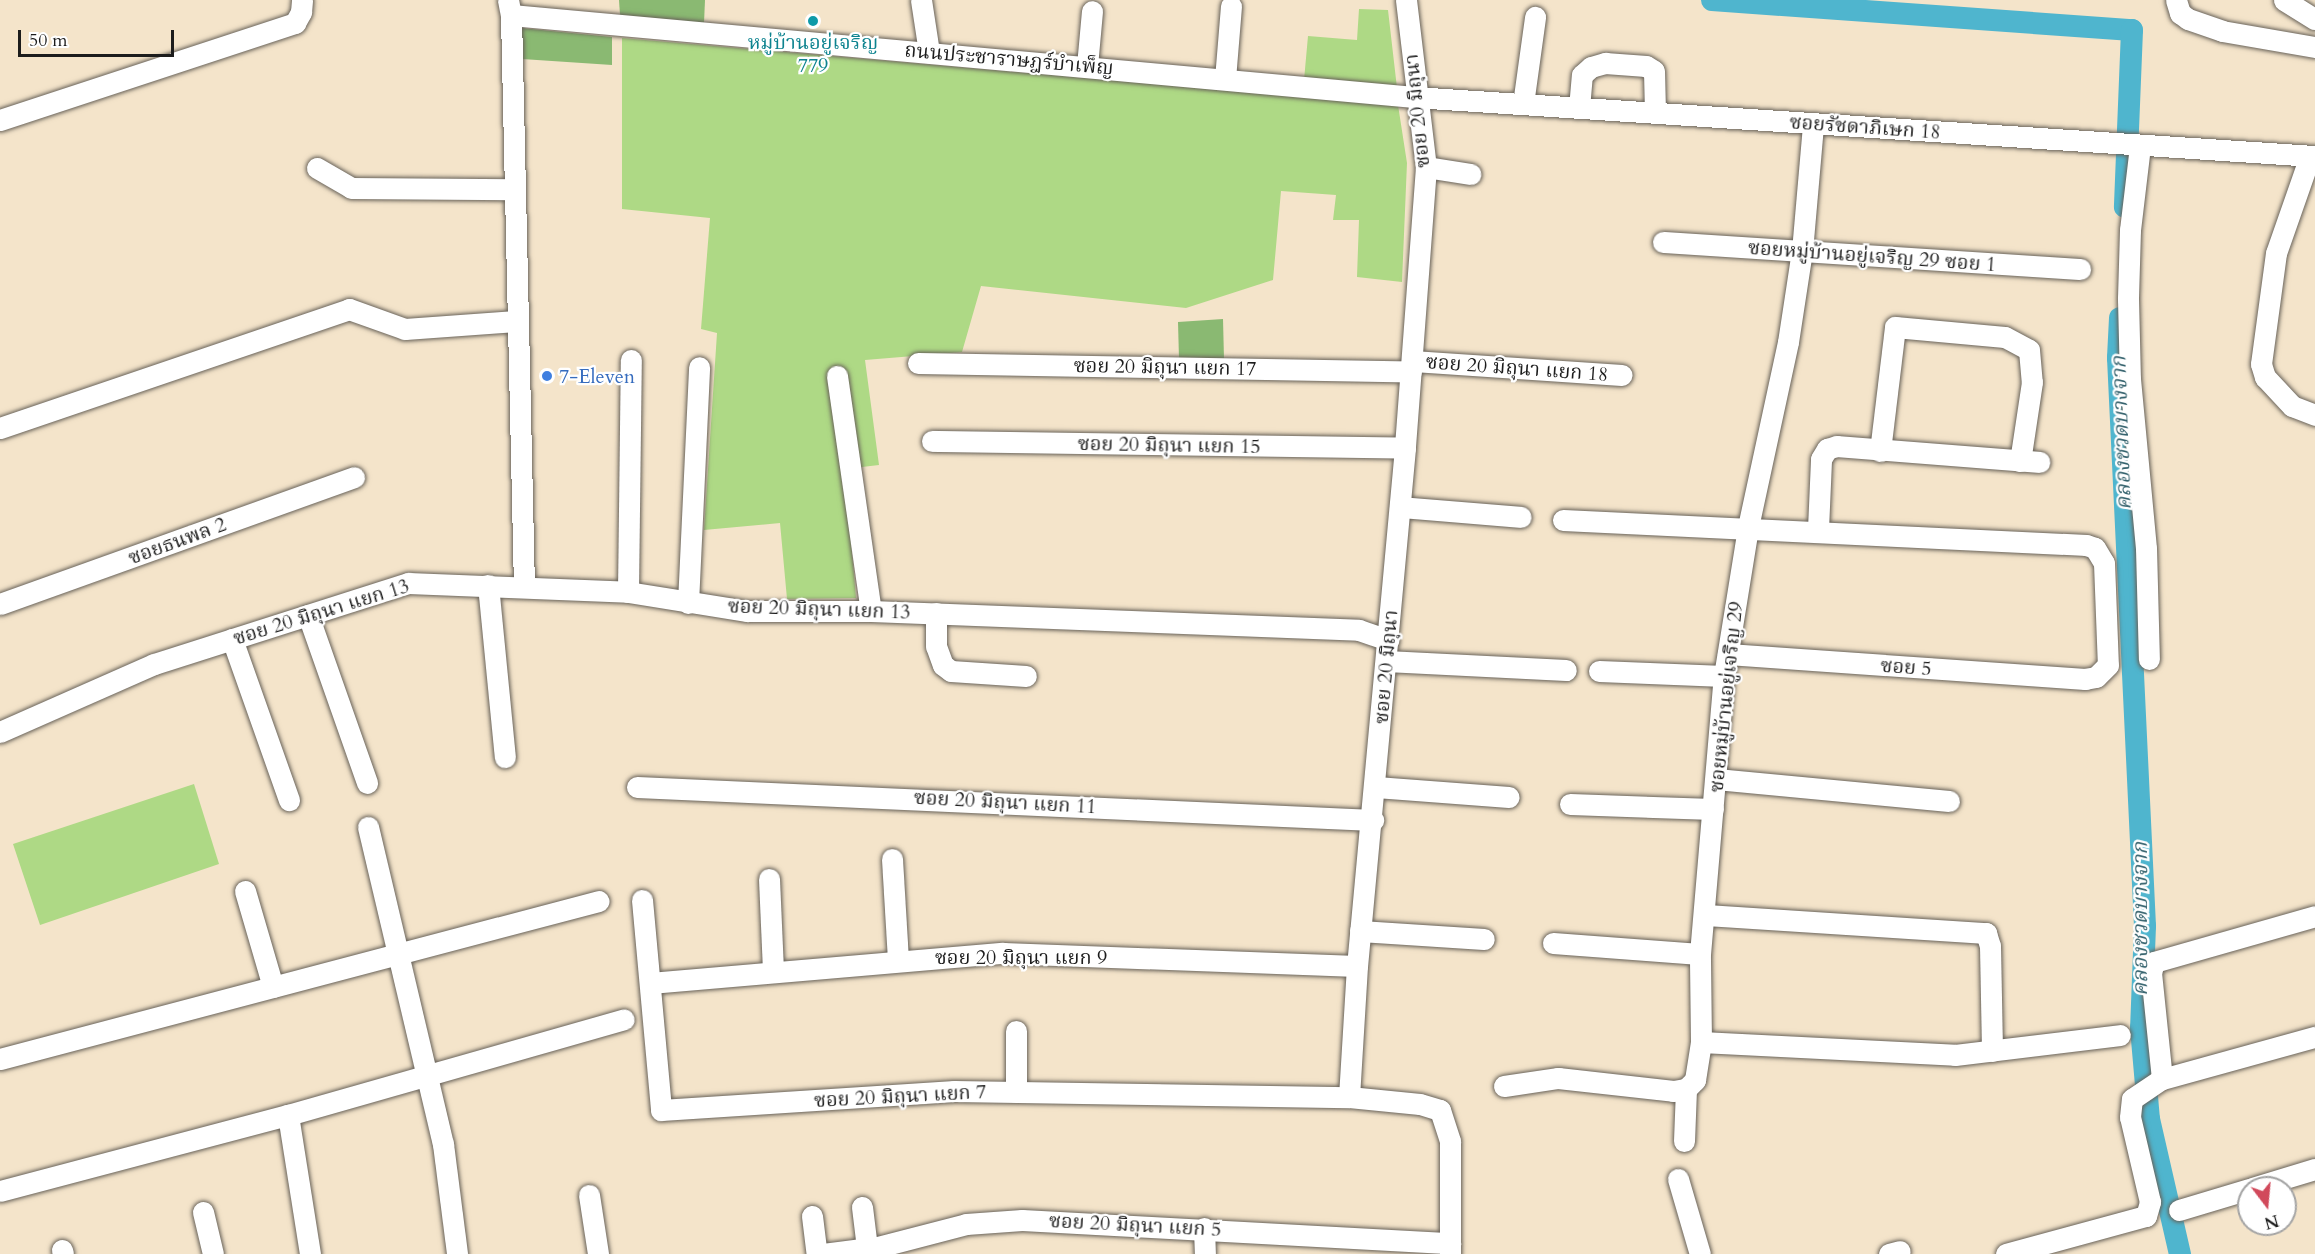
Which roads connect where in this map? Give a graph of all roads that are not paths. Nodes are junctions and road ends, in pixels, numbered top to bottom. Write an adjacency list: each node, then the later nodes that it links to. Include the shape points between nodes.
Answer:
1 (302, 0): 19 (street, via 302,12 295,22)
2 (921, 0): 12 (street)
3 (2176, 0): 11 (street, via 2180,13 2188,19 2222,32)
4 (2284, 0): 10 (street)
5 (1406, 1): 15 (street, ซอย 20 มิถุนา)
6 (1231, 6): 14 (street)
7 (510, 7): 12 (street, ถนนประชาราษฎร์บำเพ็ญ); 26 (street)
8 (1092, 11): 13 (street)
9 (1535, 17): 16 (street)
10 (2315, 19)
11 (2315, 47)
12 (929, 52): 13 (street, ถนนประชาราษฎร์บำเพ็ญ)
13 (1087, 66): 14 (street, ถนนประชาราษฎร์บำเพ็ญ)
14 (1225, 80): 15 (street, ถนนประชาราษฎร์บำเพ็ญ)
15 (1414, 97): 16 (street, ซอยรัชดาภิเษก 18); 23 (street, ซอย 20 มิถุนา)
16 (1523, 104): 17 (street, ซอยรัชดาภิเษก 18)
17 (1579, 108): 18 (street, ซอยรัชดาภิเษก 18); 18 (street, via 1582,75 1605,63 1646,66 1654,71)
18 (1655, 113): 20 (street, ซอยรัชดาภิเษก 18)
19 (0, 120)
20 (1813, 124): 21 (street, ซอยรัชดาภิเษก 18); 28 (street, ซอยหมู่บ้านอยู่เจริญ 29)
21 (2136, 146): 22 (street, ซอยรัชดาภิเษก 18); 59 (street, via 2128,299 2130,379 2146,548)
22 (2312, 156): 37 (street, via 2286,216 2276,253 2261,364 2265,377 2292,406)
23 (1426, 167): 25 (street); 34 (street, ซอย 20 มิถุนา)
24 (317, 168): 26 (street, via 351,188)
25 (1470, 174)
26 (514, 189): 30 (street)
27 (1664, 242): 28 (street, ซอยหมู่บ้านอยู่เจริญ 29 ซอย 1)
28 (1802, 251): 29 (street, ซอยหมู่บ้านอยู่เจริญ 29 ซอย 1); 46 (street, ซอยหมู่บ้านอยู่เจริญ 29, via 1788,342)
29 (2080, 269)
30 (516, 321): 38 (street, via 405,328 362,310 349,309); 49 (street)
31 (631, 360): 50 (street)
32 (918, 363): 34 (street, ซอย 20 มิถุนา แยก 17)
33 (699, 367): 51 (street)
34 (1411, 367): 35 (street, ซอย 20 มิถุนา แยก 18); 40 (street, ซอย 20 มิถุนา)
35 (1622, 375)
36 (837, 376): 53 (street)
37 (2315, 415)
38 (0, 428)
39 (932, 441): 40 (street, ซอย 20 มิถุนา แยก 15)
40 (1405, 448): 43 (street, ซอย 20 มิถุนา)
41 (1880, 452): 41 (street, via 1895,327 2005,337 2029,350 2029,461); 47 (street, via 1837,446 1827,449 1821,459)
42 (354, 477): 52 (street, ซอยธนพล 2)
43 (1400, 507): 44 (street); 57 (street, ซอย 20 มิถุนา)
44 (1521, 517)
45 (1563, 520): 46 (street)
46 (1748, 527): 47 (street); 58 (street, ซอยหมู่บ้านอยู่เจริญ 29)
47 (1818, 529): 58 (street, ซอย 5, via 2095,548 2104,563 2108,664 2096,677 2085,679)
48 (488, 585): 49 (street, ซอย 20 มิถุนา แยก 13); 55 (street, ซอย 20 มิถุนา แยก 13, via 408,583); 65 (street)
49 (524, 586): 50 (street, ซอย 20 มิถุนา แยก 13)
50 (627, 592): 51 (street, ซอย 20 มิถุนา แยก 13)
51 (688, 603): 53 (street, ซอย 20 มิถุนา แยก 13, via 747,610)
52 (0, 604)
53 (871, 611): 54 (street, ซอย 20 มิถุนา แยก 13)
54 (936, 613): 57 (street, ซอย 20 มิถุนา แยก 13, via 1359,630); 62 (street, via 936,645 943,665 951,671)
55 (308, 615): 56 (street, ซอย 20 มิถุนา แยก 13); 67 (street)
56 (232, 639): 64 (street, ซอย 20 มิถุนา แยก 13, via 154,664); 71 (street)
57 (1387, 650): 60 (street, ซอย 20 มิถุนา แยก 13); 69 (street, ซอย 20 มิถุนา)
58 (1728, 654): 63 (street, ซอยหมู่บ้านอยู่เจริญ 29)
59 (2149, 659)
60 (1566, 670)
61 (1599, 671): 63 (street)
62 (1026, 676)
63 (1724, 676): 66 (street, ซอยหมู่บ้านอยู่เจริญ 29)
64 (0, 732)
65 (505, 757)
66 (1716, 779): 72 (street); 74 (street, ซอยหมู่บ้านอยู่เจริญ 29)
67 (367, 783)
68 (637, 787): 75 (street, ซอย 20 มิถุนา แยก 11)
69 (1376, 787): 70 (street); 75 (street, ซอย 20 มิถุนา)
70 (1509, 797)
71 (289, 800)
72 (1949, 801)
73 (1570, 804): 74 (street)
74 (1713, 809): 82 (street, ซอยหมู่บ้านอยู่เจริญ 29)
75 (1373, 820): 84 (street, ซอย 20 มิถุนา)
76 (368, 827): 87 (street)
77 (892, 859): 89 (street)
78 (769, 879): 91 (street)
79 (245, 891): 93 (street)
80 (642, 900): 92 (street, ซอย 20 มิถุนา แยก 7)
81 (599, 901): 87 (street)
82 (1706, 915): 88 (street, ซอยหมู่บ้านอยู่เจริญ 29); 99 (street, via 1986,933 1990,946)
83 (2315, 916): 102 (street, via 2154,962 2151,973)
84 (1360, 931): 85 (street); 90 (street, ซอย 20 มิถุนา)
85 (1484, 939)
86 (1553, 943): 88 (street)
87 (395, 954): 93 (street); 101 (street)
88 (1700, 954): 98 (street, ซอยหมู่บ้านอยู่เจริญ 29)
89 (898, 960): 90 (street, ซอย 20 มิถุนา แยก 9, via 1003,953); 91 (street, ซอย 20 มิถุนา แยก 9)
90 (1357, 966): 106 (street, ซอย 20 มิถุนา)
91 (774, 971): 92 (street, ซอย 20 มิถุนา แยก 9)
92 (650, 983): 105 (street, ซอย 20 มิถุนา แยก 7, via 661,1110 954,1091)
93 (273, 987): 100 (street)
94 (624, 1019): 101 (street)
95 (1016, 1031): 105 (street)
96 (2120, 1035): 99 (street)
97 (2315, 1037): 102 (street)
98 (1701, 1042): 99 (street, via 1933,1054); 104 (street, ซอยหมู่บ้านอยู่เจริญ 29, via 1695,1080)
99 (1992, 1051)
100 (0, 1059)
101 (424, 1076): 107 (street); 124 (street, via 442,1144)
102 (2159, 1081): 129 (street, via 2132,1099 2130,1117 2150,1202 2146,1216)
103 (1503, 1086): 104 (street, via 1558,1078)
104 (1686, 1089): 108 (street)
105 (1016, 1092): 106 (street, ซอย 20 มิถุนา แยก 7)
106 (1349, 1097): 121 (street, via 1420,1104 1440,1110 1450,1140)
107 (288, 1115): 112 (street); 123 (street)
108 (1684, 1141)
109 (2315, 1169): 110 (street)
110 (2291, 1176)
111 (1678, 1179): 128 (street)
112 (0, 1191)
113 (2237, 1192): 116 (street)
114 (589, 1195): 125 (street)
115 (862, 1208): 120 (street)
116 (2179, 1210)
117 (203, 1212): 122 (street)
118 (812, 1216): 126 (street)
119 (1204, 1228): 120 (street, ซอย 20 มิถุนา แยก 5, via 1022,1220 966,1224); 121 (street, ซอย 20 มิถุนา แยก 5); 127 (street)
120 (867, 1248): 126 (street, ซอย 20 มิถุนา แยก 5)
121 (1450, 1248)
122 (213, 1254)
123 (310, 1254)
124 (457, 1254)
125 (598, 1254)
126 (827, 1254)
127 (1205, 1254)
128 (1700, 1254)
129 (2006, 1254)

